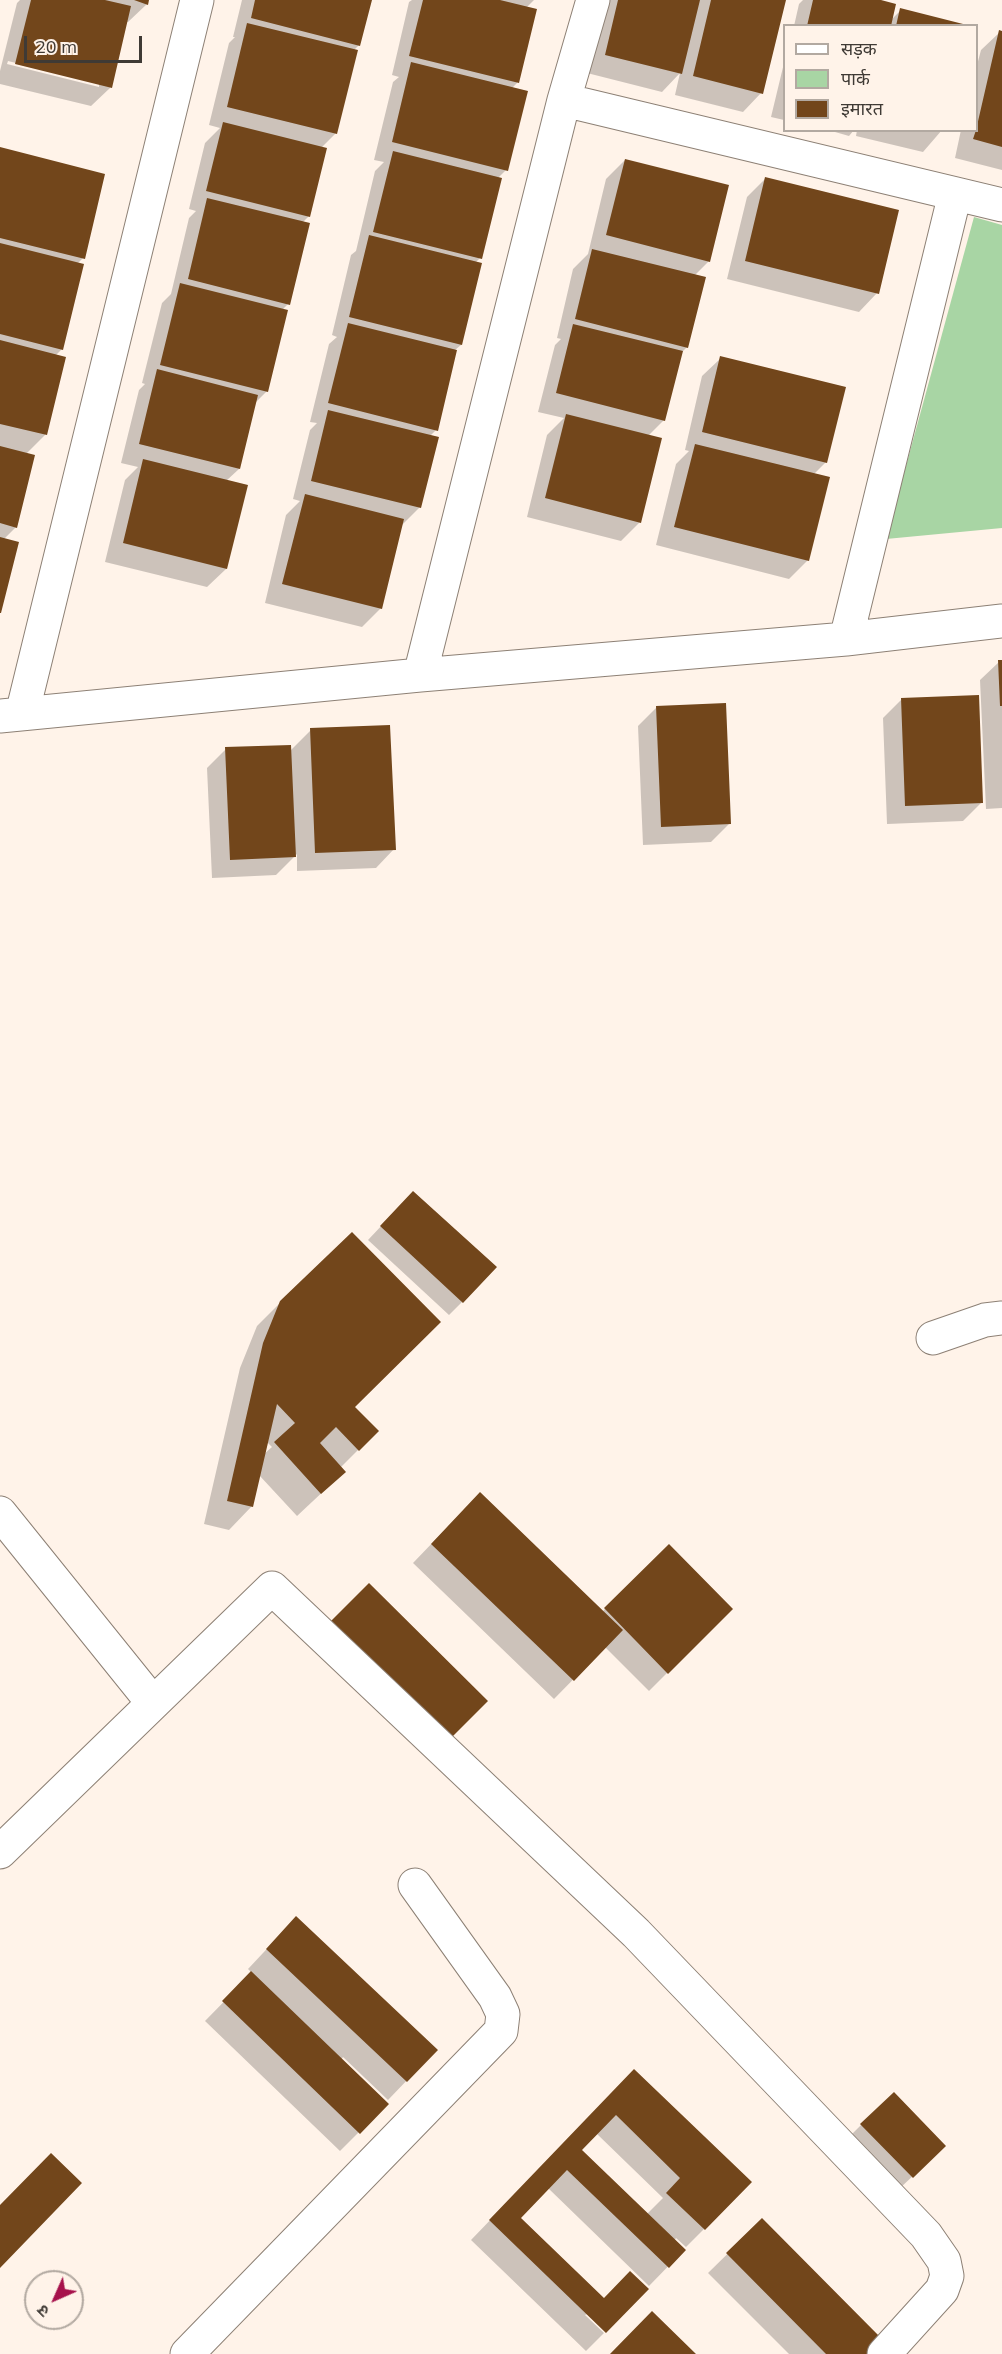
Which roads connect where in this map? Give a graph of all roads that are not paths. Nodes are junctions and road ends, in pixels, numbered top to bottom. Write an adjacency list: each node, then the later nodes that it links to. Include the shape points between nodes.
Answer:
1 (197, 0): 9 (street)
2 (593, 0): 3 (street)
3 (564, 100): 4 (street); 8 (street)
4 (955, 194): 5 (street); 7 (street)
5 (1002, 205)
6 (1002, 621): 7 (street)
7 (846, 639): 8 (street)
8 (420, 675): 9 (street)
9 (11, 715)
10 (1002, 1318): 11 (street)
11 (933, 1338)
12 (0, 1513): 13 (street)
13 (153, 1703): 14 (street); 17 (street, via 272,1588 636,1933 926,2235 944,2261 947,2276 942,2290)
14 (0, 1852)
15 (415, 1886): 16 (street, via 495,1997 503,2014 501,2031)
16 (187, 2354)
17 (884, 2354)

